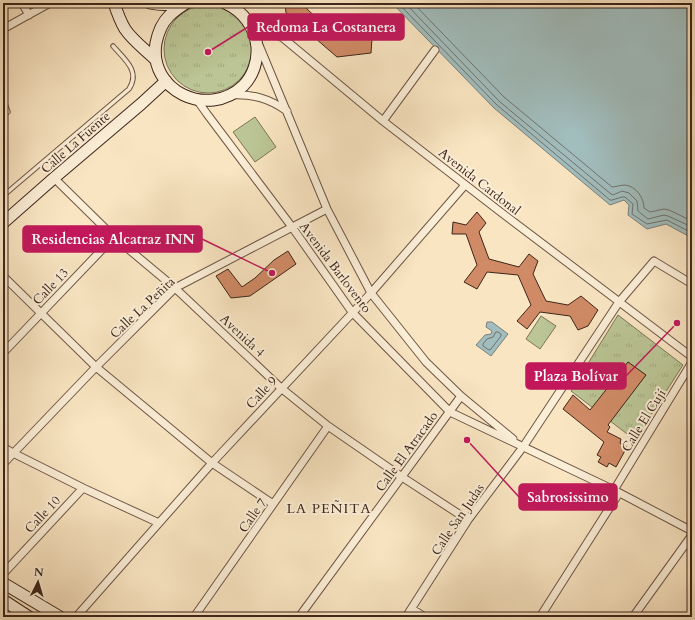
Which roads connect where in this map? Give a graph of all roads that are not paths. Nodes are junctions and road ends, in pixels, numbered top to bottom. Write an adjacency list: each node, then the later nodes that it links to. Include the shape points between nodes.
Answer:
1 (22, 3): 8 (street)
2 (50, 3): 8 (street)
3 (114, 3): 14 (main road, via 126,30)
4 (150, 3): 5 (main road)
5 (180, 3)
6 (186, 3): 14 (main road, via 162,25 157,36)
7 (225, 3): 9 (main road, via 241,13)
8 (29, 15): 10 (street)
9 (252, 28): 11 (main road); 21 (street, Avenida Cardonal, via 260,28 283,38)
10 (3, 29)
11 (256, 40): 16 (main road, via 257,59 252,72 245,83); 20 (street, Avenida Barlovento)
12 (113, 46): 24 (lane, via 133,71 129,89)
13 (435, 50): 21 (street)
14 (156, 60): 15 (main road)
15 (166, 81): 18 (main road, via 174,90); 22 (main road, Calle La Fuente)
16 (230, 95): 18 (main road, via 214,100); 20 (street, via 266,99)
17 (3, 98): 19 (lane)
18 (197, 100): 27 (street, Avenida Barlovento)
19 (8, 112)
20 (287, 112): 25 (street, Avenida Barlovento)
21 (383, 121): 23 (street, Avenida Cardonal)
22 (54, 178): 26 (main road, Calle La Fuente); 28 (street, Avenida 4)
23 (465, 185): 32 (street, Calle 9); 33 (street, Avenida Cardonal)
24 (3, 196)
25 (327, 209): 27 (street, Calle La Peñita); 32 (street, Avenida Barlovento)
26 (3, 223)
27 (292, 227): 31 (street, Calle La Peñita); 34 (street, Avenida Barlovento)
28 (114, 237): 31 (street, Avenida 4); 35 (street, Calle 13)
29 (3, 276): 35 (street)
30 (692, 284): 33 (street, Calle San Judas, via 654,261)
31 (175, 288): 39 (street, Calle La Peñita); 40 (street, Avenida 4)
32 (371, 293): 34 (street, Calle 9); 41 (street, Avenida Barlovento, via 426,362)
33 (619, 302): 37 (street, Avenida Cardonal); 45 (street, Calle San Judas)
34 (352, 312): 40 (street, Calle 9); 42 (street, Avenida Barlovento)
35 (40, 313): 36 (street, Calle 13); 39 (street)
36 (3, 353)
37 (692, 357)
38 (692, 362): 51 (street, Calle El Cují)
39 (96, 367): 46 (street, Calle La Peñita); 47 (street)
40 (281, 388): 43 (street, Avenida 4); 47 (street, Calle 9)
41 (461, 396): 42 (street, Calle El Atracado); 45 (street, Avenida Barlovento)
42 (450, 412): 45 (street, Avenida Barlovento); 49 (street, Calle El Atracado)
43 (328, 426): 49 (street, Avenida 4); 52 (street, Calle 7)
44 (3, 447): 46 (street)
45 (523, 447): 51 (street, Avenida Barlovento); 53 (street, Calle San Judas)
46 (13, 453): 48 (street, Calle La Peñita); 50 (street)
47 (212, 463): 52 (street); 54 (street, Calle 9)
48 (3, 464)
49 (402, 477): 53 (street, Avenida 4); 65 (street, Calle El Atracado)
50 (83, 488): 54 (street); 57 (street, Calle 10)
51 (616, 491): 55 (street, Avenida Barlovento); 68 (street, Calle El Cují)
52 (273, 504): 64 (street, Calle 7)
53 (468, 520): 60 (street, Calle San Judas)
54 (159, 523): 63 (street, Calle 9)
55 (692, 531)
56 (692, 535): 69 (street)
57 (3, 574)
58 (3, 584): 62 (main road)
59 (3, 600): 61 (main road)
60 (412, 609): 66 (street, Calle San Judas); 67 (street)
61 (29, 617)
62 (60, 617)
63 (76, 617)
64 (194, 617)
65 (299, 617)
66 (406, 617)
67 (425, 617)
68 (540, 617)
69 (633, 617)

